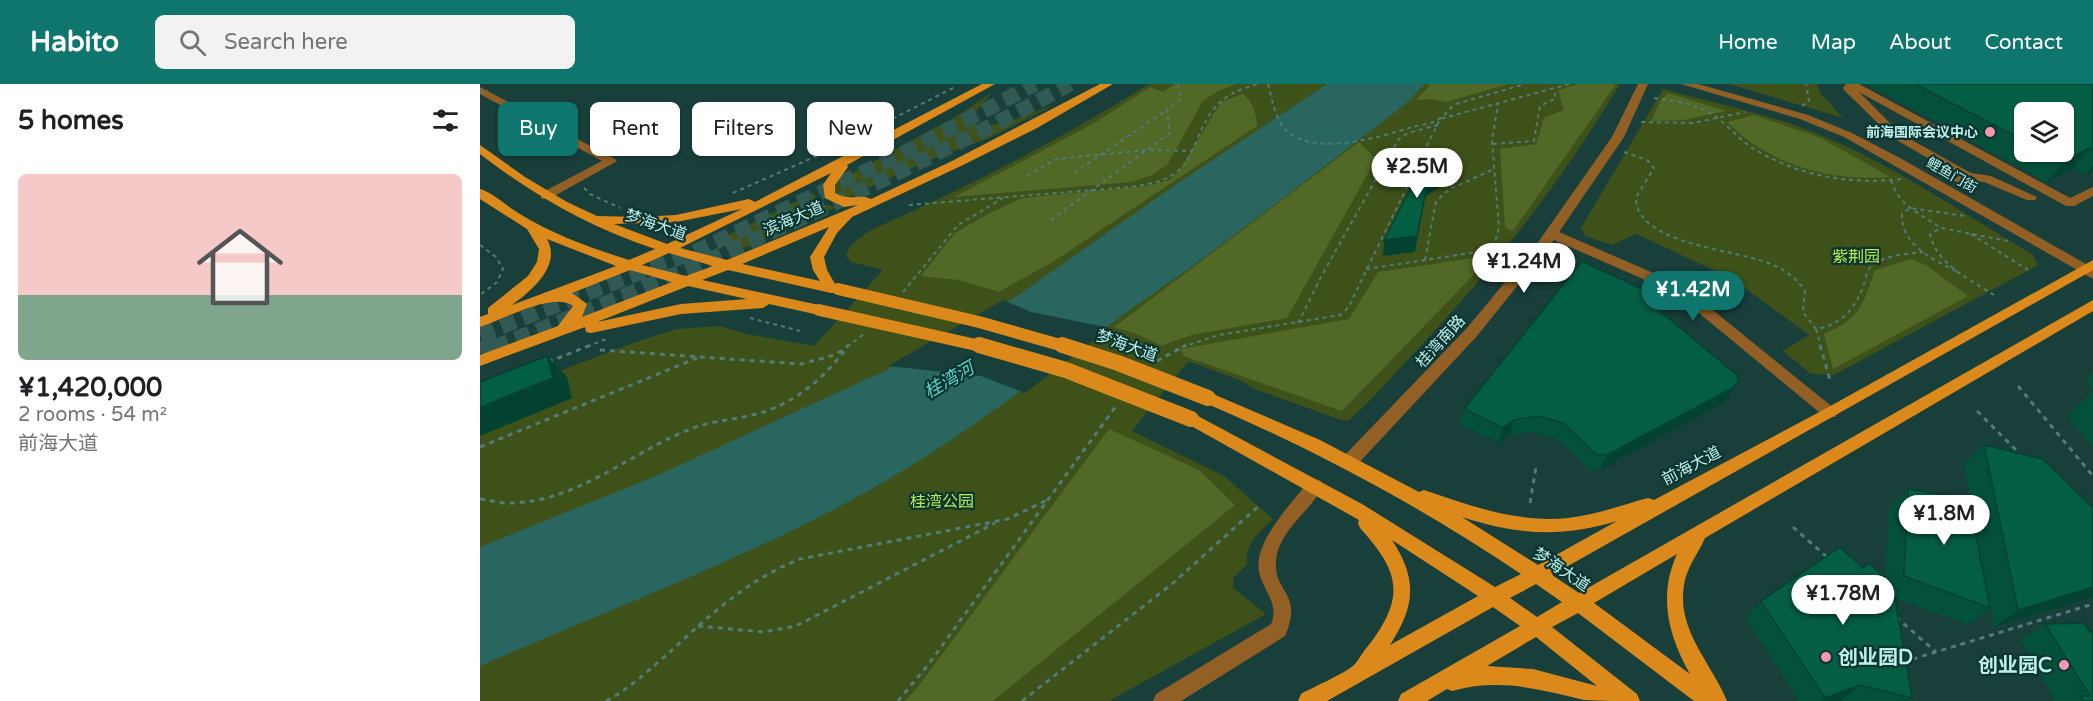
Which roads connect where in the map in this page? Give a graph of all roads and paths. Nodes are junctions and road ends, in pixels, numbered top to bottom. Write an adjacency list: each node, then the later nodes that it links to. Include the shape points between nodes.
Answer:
1 (962, 84): 47 (path, via 837,147)
2 (990, 84): 33 (main road, 滨海大道)
3 (1108, 84): 44 (main road, 滨海大道, via 994,146)
4 (1257, 84): 29 (path, via 1220,99)
5 (1268, 84): 21 (path, via 1286,129 1308,142 1341,143)
6 (1525, 84): 21 (path, via 1456,104)
7 (1569, 84): 14 (path)
8 (1643, 84): 59 (street, 桂湾南路, via 1618,137)
9 (1686, 84): 30 (street, 鲤鱼门街, via 1804,117)
10 (1806, 84): 18 (path, via 1809,101)
11 (1843, 84): 25 (street)
12 (1851, 84): 43 (street, via 2070,203)
13 (1178, 85): 19 (path, bridge, via 1181,99)
14 (1553, 89): 17 (path); 26 (path, via 1556,98 1540,106 1534,141)
15 (483, 91): 46 (street, via 611,161)
16 (1654, 98): 22 (path, via 1699,108)
17 (1498, 104): 21 (path); 26 (path)
18 (1800, 107)
19 (1167, 110): 28 (path, bridge, via 1170,133); 32 (path)
20 (1750, 110): 22 (path)
21 (1440, 119): 24 (path)
22 (1719, 119): 23 (path, via 1675,124); 39 (path, via 1753,148 1800,169 1852,180)
23 (1641, 122)
24 (1438, 124): 69 (path); 82 (path, via 1398,140)
25 (1905, 141): 30 (street); 37 (street)
26 (1492, 144): 34 (path)
27 (480, 148): 46 (main road, 梦海大道)
28 (1147, 150): 29 (path); 32 (path); 55 (path, bridge)
29 (1192, 151): 49 (path, via 1176,173 1131,187)
30 (1881, 151): 41 (street, 鲤鱼门街)
31 (1624, 152): 83 (path, via 1647,160 1654,168 1637,193 1642,218 1663,233 1692,244 1755,258 1781,269 1802,285 1806,292 1803,312)
32 (1101, 154): 35 (path); 36 (path, via 1056,159)
33 (845, 162): 42 (main road, 滨海大道); 44 (main road, via 829,185 833,198 855,202)
34 (1494, 168): 62 (path, via 1500,228); 66 (path, via 1450,189 1436,201)
35 (1074, 173)
36 (1027, 176)
37 (1967, 176): 41 (street); 48 (street, via 1989,179 2016,194)
38 (1909, 177): 39 (path)
39 (1891, 180): 52 (path, via 1895,196)
40 (582, 186): 51 (path, via 590,194)
41 (1944, 187): 70 (street, 鲤鱼门街)
42 (790, 191): 53 (main road, via 667,221 621,222); 63 (main road, 滨海大道)
43 (2093, 191)
44 (897, 192): 50 (main road, 滨海大道)
45 (480, 193): 56 (main road)
46 (545, 196): 53 (main road, 梦海大道)
47 (725, 196)
48 (2031, 197)
49 (909, 205)
50 (867, 206): 68 (main road, 滨海大道); 74 (main road, via 847,217 817,257)
51 (621, 208)
52 (1910, 208): 54 (path); 57 (path); 64 (path, via 1902,214 1901,221 1909,238)
53 (581, 215): 63 (main road, 梦海大道)
54 (1968, 216)
55 (1051, 220)
56 (533, 228): 67 (main road); 81 (main road, via 544,243 542,264 521,290)
57 (1941, 228): 58 (path); 72 (path, via 1930,234 1930,241)
58 (1967, 232): 60 (path); 71 (path)
59 (1552, 234): 97 (street, via 1646,275 1699,306); 100 (street, 桂湾南路, via 1472,332)
60 (2010, 241)
61 (480, 245): 75 (path, via 496,257 503,269 497,282)
62 (1494, 245): 65 (path); 66 (path, via 1477,252)
63 (666, 250): 67 (main road, 滨海大道); 68 (main road, 梦海大道)
64 (1923, 252): 72 (path); 83 (path, via 1872,266 1849,314 1836,325)
65 (1513, 253)
66 (1425, 260): 69 (path)
67 (630, 265): 73 (main road); 77 (main road, 滨海大道)
68 (727, 266): 73 (main road, 滨海大道); 74 (main road, 梦海大道)
69 (1366, 268): 82 (path, via 1348,309 1340,315)
70 (2090, 269): 97 (main road, 前海大道)
71 (2028, 270)
72 (1963, 275): 76 (path)
73 (690, 281): 78 (main road); 84 (main road, 滨海大道)
74 (834, 289): 100 (main road, 梦海大道, bridge, via 1053,341 1132,367)
75 (480, 295)
76 (1994, 295)
77 (543, 298): 81 (main road, 滨海大道); 84 (main road, via 571,297 580,304 579,311)
78 (781, 302): 87 (main road, via 673,311); 103 (main road, bridge, via 959,340 1078,374 1191,419)
79 (2093, 305): 113 (main road)
80 (741, 316): 85 (path)
81 (480, 320)
82 (1298, 323): 91 (path, via 1202,339 1168,352)
83 (1816, 328): 93 (path)
84 (558, 331): 87 (main road, 滨海大道)
85 (800, 331)
86 (611, 338): 92 (path)
87 (524, 344): 90 (main road, 滨海大道)
88 (845, 350): 106 (path, via 797,394 765,412 695,427 571,488 544,497 513,503)
89 (699, 357): 98 (path)
90 (480, 360)
91 (1154, 363)
92 (545, 364)
93 (1830, 380)
94 (2018, 386): 102 (path)
95 (1119, 402): 107 (path)
96 (1977, 411): 99 (path)
97 (1830, 413): 108 (main road, 前海大道)
98 (480, 447)
99 (2027, 461)
100 (1349, 462): 104 (main road, 梦海大道)
101 (1536, 467): 109 (path)
102 (2093, 476)
103 (1315, 486): 105 (main road); 129 (street, via 1287,523 1268,558 1270,577 1284,610 1278,630)
104 (1394, 487): 108 (main road, via 1481,516 1545,526 1575,524); 115 (main road, 梦海大道)
105 (1331, 496): 116 (main road); 124 (main road, via 1385,541 1397,559 1403,581 1401,605 1393,624)
106 (480, 499)
107 (1048, 500): 111 (path); 127 (path)
108 (1666, 501): 115 (main road, 前海大道)
109 (1530, 503)
110 (1261, 504): 128 (path, via 1172,584)
111 (999, 521): 120 (path, via 774,567); 120 (path, via 796,626 763,632)
112 (1793, 527): 114 (path)
113 (1701, 532): 117 (main road); 134 (main road, via 1677,572 1674,614 1689,656)
114 (1829, 558)
115 (1536, 575): 116 (main road, 前海大道); 117 (main road, 梦海大道)
116 (1494, 597): 121 (main road); 124 (main road, 前海大道)
117 (1580, 604): 121 (main road); 133 (main road, 梦海大道)
118 (2093, 604): 122 (path)
119 (1891, 613): 122 (path)
120 (698, 626): 126 (path, via 635,682)
121 (1538, 627): 125 (main road); 132 (main road)
122 (1936, 652): 123 (path)
123 (1902, 663)
124 (1358, 672): 130 (main road, 前海大道)
125 (1412, 699): 131 (main road, via 1458,680 1481,676 1564,684)
126 (606, 701)
127 (898, 701)
128 (1022, 701)
129 (1163, 701)
130 (1308, 701)
131 (1612, 701)
132 (1630, 701)
133 (1709, 701)
134 (1718, 701)

